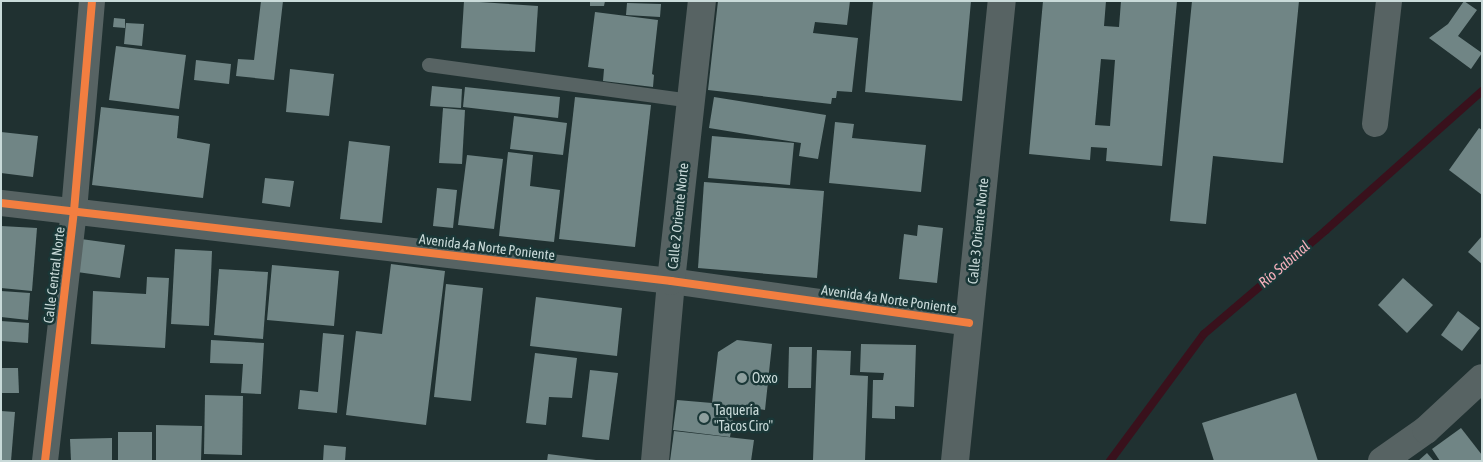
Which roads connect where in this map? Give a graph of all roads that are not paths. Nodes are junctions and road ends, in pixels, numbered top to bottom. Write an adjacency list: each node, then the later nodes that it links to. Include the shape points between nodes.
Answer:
1 (92, 1): 9 (street, Calle Central Norte)
2 (702, 1): 6 (main road, Calle 2 Oriente Norte)
3 (1002, 1): 11 (main road, Calle 3 Oriente Norte)
4 (1389, 1): 7 (street)
5 (429, 65): 6 (lane)
6 (691, 101): 10 (main road, Calle 2 Oriente Norte)
7 (1375, 124)
8 (1, 203): 9 (street, Avenida 4a Norte Poniente)
9 (74, 211): 10 (street, Avenida 4a Norte Poniente); 13 (street, Calle Central Norte)
10 (671, 281): 11 (street, Avenida 4a Norte Poniente); 14 (main road, Calle 2 Oriente Norte)
11 (968, 323): 15 (main road, Calle 3 Oriente Norte)
12 (1482, 378): 16 (main road, via 1426,430)
13 (45, 461)
14 (655, 461)
15 (955, 461)
16 (1382, 461)

